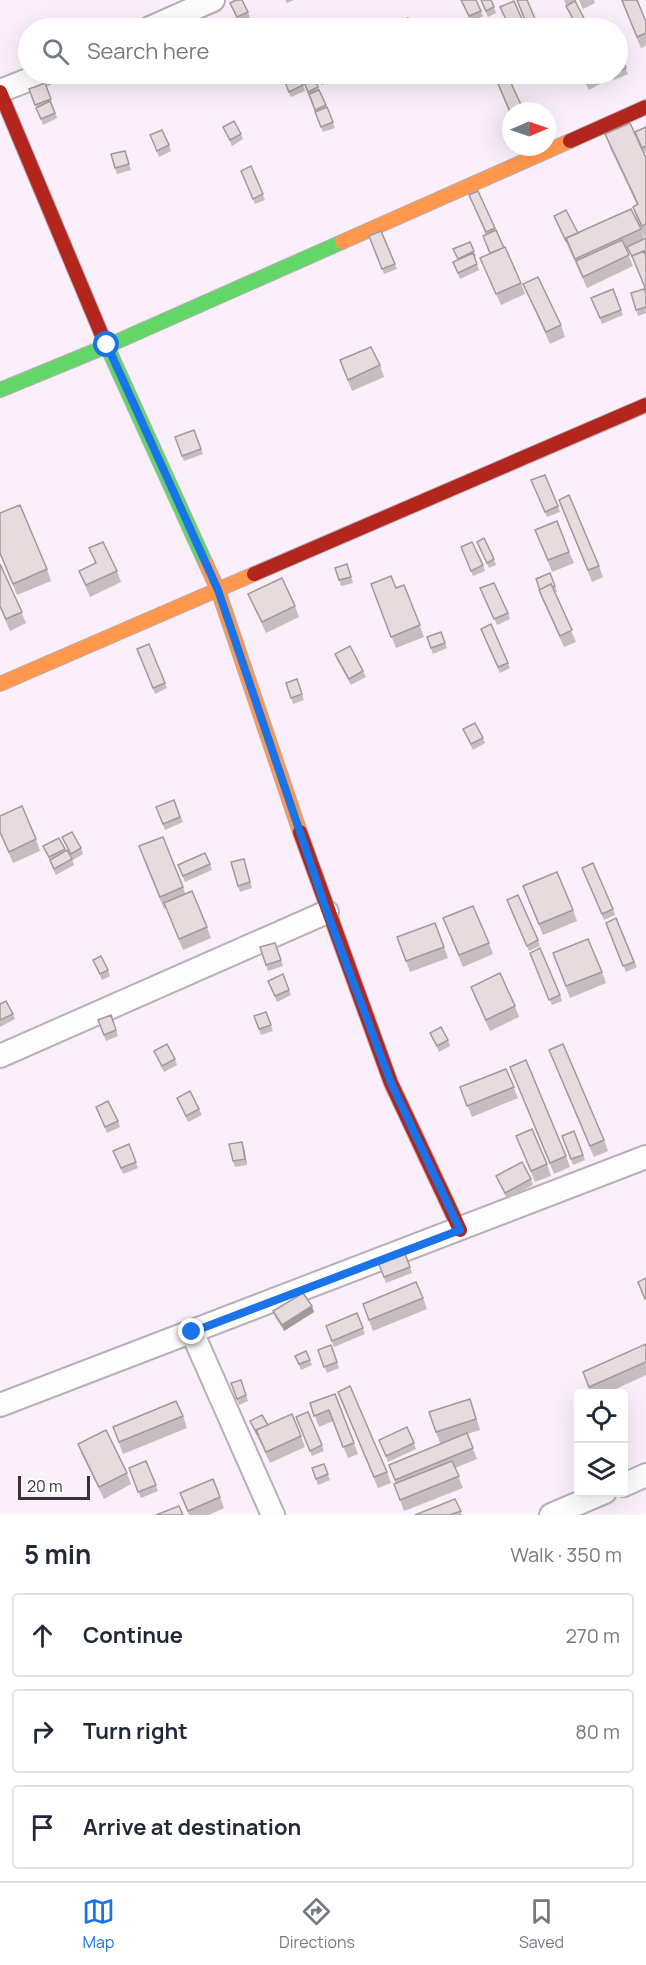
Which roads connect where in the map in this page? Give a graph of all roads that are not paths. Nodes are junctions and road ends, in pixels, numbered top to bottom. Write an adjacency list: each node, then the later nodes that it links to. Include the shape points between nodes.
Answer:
1 (213, 0): 2 (street)
2 (172, 18)
3 (19, 84): 4 (street)
4 (0, 92): 6 (street)
5 (646, 107): 6 (street)
6 (107, 345): 7 (street); 9 (street)
7 (0, 390)
8 (646, 405): 9 (street)
9 (218, 590): 10 (street); 11 (street)
10 (0, 684)
11 (327, 912): 12 (street); 14 (street, via 391,1083)
12 (0, 1056)
13 (646, 1157): 14 (street)
14 (460, 1230): 15 (street)
15 (192, 1332): 16 (street); 20 (street)
16 (0, 1406)
17 (646, 1475): 18 (street)
18 (628, 1483)
19 (593, 1497): 21 (street)
20 (273, 1515)
21 (551, 1515)

